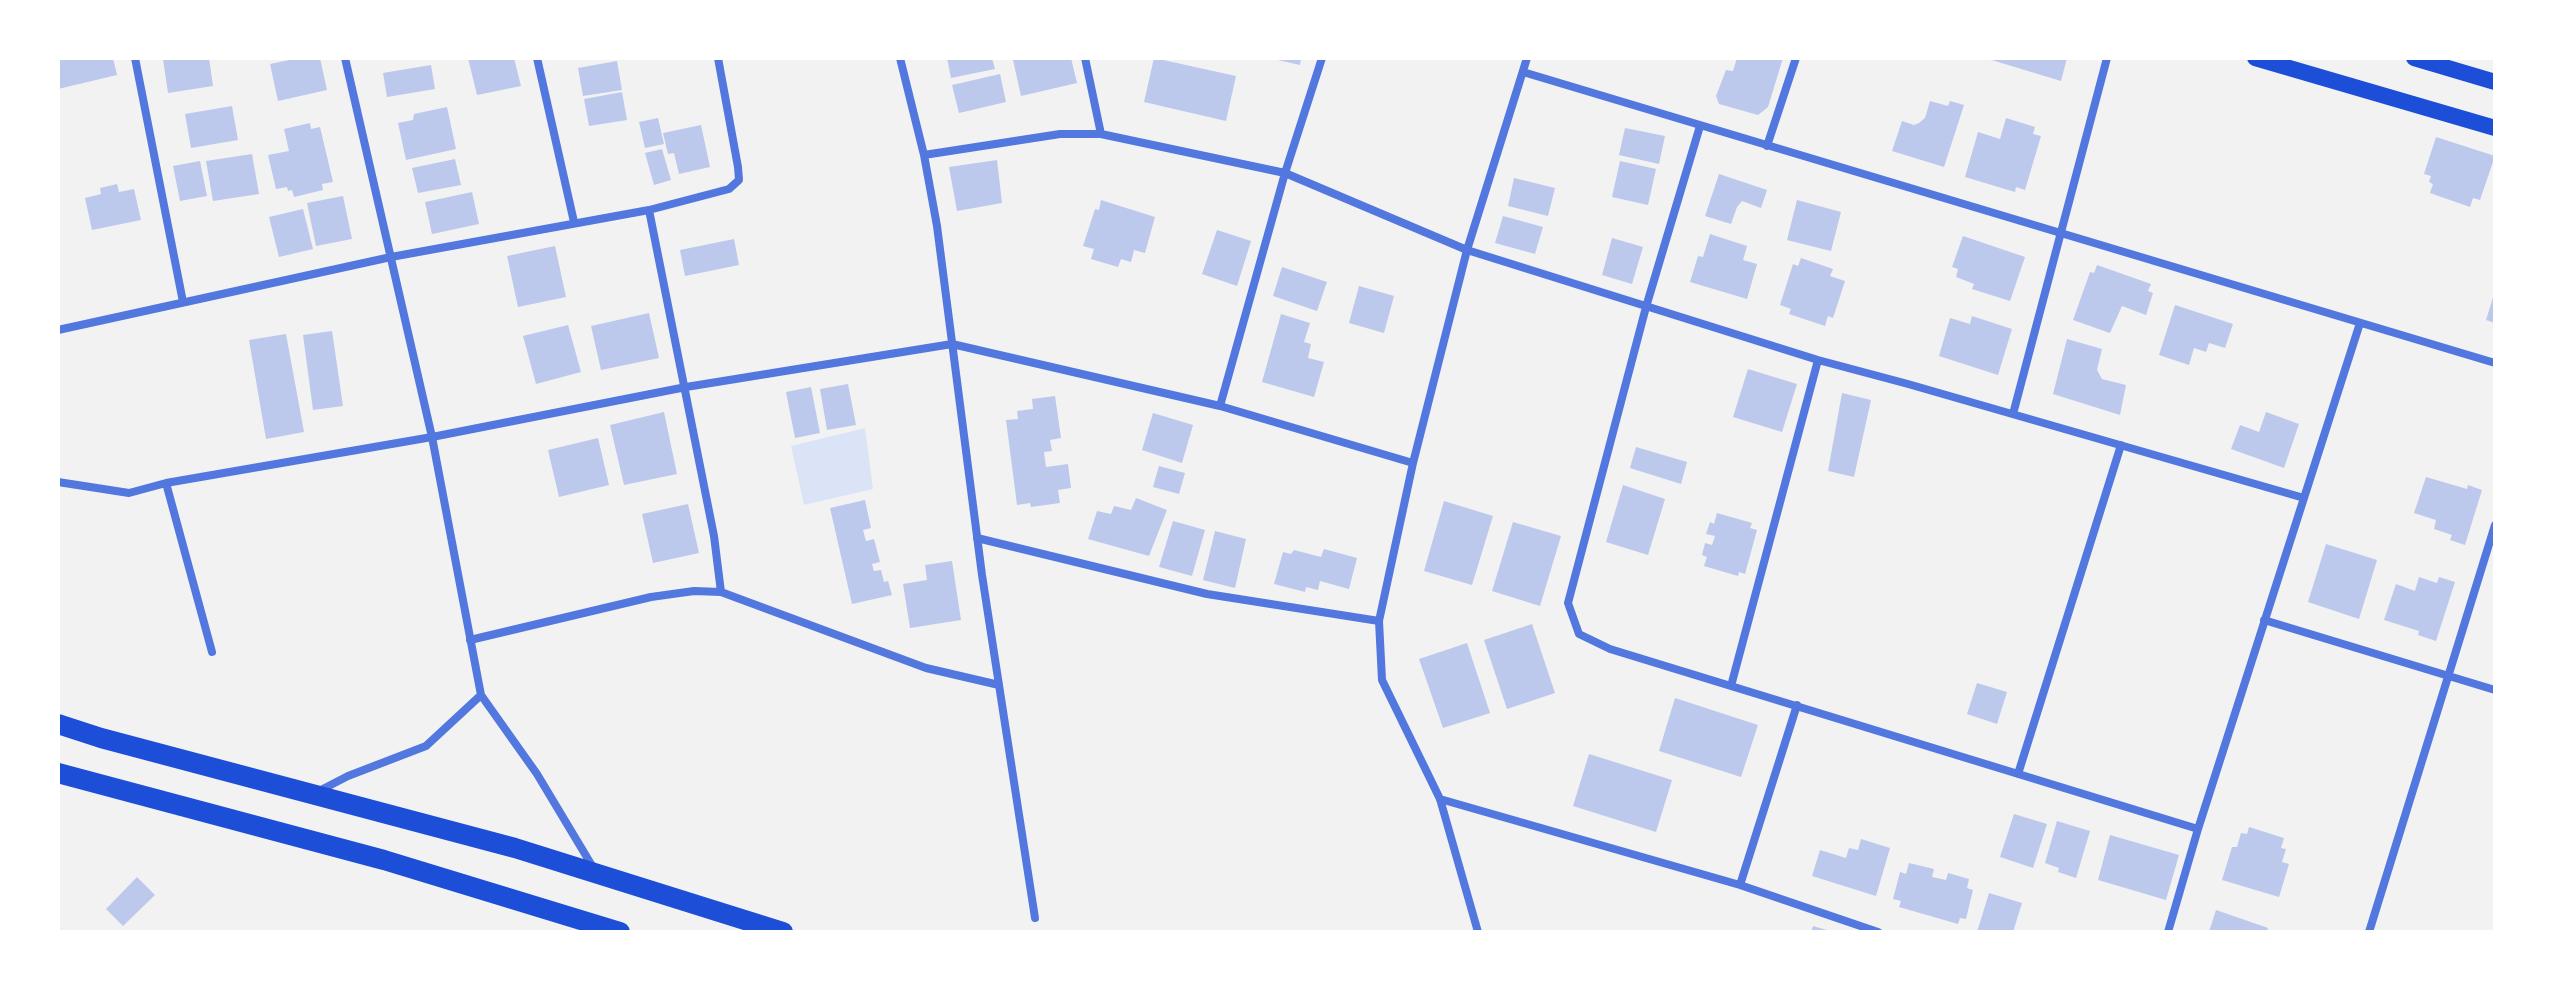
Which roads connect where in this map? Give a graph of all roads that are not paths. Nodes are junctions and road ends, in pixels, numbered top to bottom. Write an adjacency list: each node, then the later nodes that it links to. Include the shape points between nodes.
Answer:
1 (135, 58): 27 (street)
2 (345, 58): 26 (street)
3 (537, 58): 23 (street)
4 (718, 58): 22 (street, via 739,180 729,189)
5 (900, 58): 20 (street)
6 (1085, 58): 18 (street)
7 (1322, 58): 21 (street)
8 (1527, 58): 14 (street)
9 (1796, 58): 19 (street)
10 (2107, 58): 24 (street)
11 (2255, 58): 17 (main road)
12 (2414, 58): 13 (main road)
13 (2455, 64): 15 (main road)
14 (1523, 72): 16 (street); 25 (street)
15 (2495, 82)
16 (1700, 126): 19 (street); 28 (street)
17 (2495, 128)
18 (1101, 134): 20 (street, via 1060,134); 21 (street)
19 (1767, 146): 24 (street)
20 (924, 155): 31 (street)
21 (1285, 173): 25 (street); 35 (street)
22 (649, 210): 23 (street); 34 (street)
23 (574, 222): 26 (street)
24 (2059, 233): 29 (street); 36 (street)
25 (1467, 250): 28 (street); 39 (street)
26 (391, 257): 27 (street); 37 (street)
27 (183, 302): 30 (street)
28 (1646, 307): 32 (street); 52 (street, via 1568,603 1579,634 1610,649)
29 (2360, 323): 33 (street); 42 (street)
30 (58, 330)
31 (952, 344): 34 (street); 35 (street); 44 (street)
32 (1818, 360): 36 (street); 52 (street)
33 (2495, 363)
34 (686, 387): 37 (street); 45 (street)
35 (1220, 406): 39 (street)
36 (2013, 414): 38 (street)
37 (432, 437): 41 (street); 48 (street)
38 (2121, 445): 42 (street); 58 (street)
39 (1413, 463): 47 (street)
40 (58, 482): 41 (street, via 129,493)
41 (166, 483): 49 (street)
42 (2304, 498): 46 (street)
43 (2495, 525): 50 (street)
44 (977, 538): 47 (street, via 1207,594); 51 (street)
45 (721, 592): 48 (street, via 651,597); 51 (street, via 926,668)
46 (2264, 620): 50 (street); 61 (street)
47 (1379, 621): 60 (street, via 1382,680)
48 (470, 640): 54 (street)
49 (212, 652)
50 (2446, 676): 53 (street); 70 (street)
51 (999, 685): 64 (street)
52 (1731, 686): 55 (street)
53 (2495, 690)
54 (481, 695): 59 (street, via 426,746); 62 (street, via 537,774)
55 (1797, 705): 58 (street); 63 (street)
56 (58, 724): 59 (highway)
57 (58, 773): 65 (highway, via 384,860)
58 (2018, 774): 61 (street)
59 (313, 794): 62 (highway)
60 (1440, 799): 63 (street); 67 (street)
61 (2198, 829): 69 (street)
62 (596, 874): 66 (highway)
63 (1740, 885): 68 (street)
64 (1035, 918)
65 (620, 932)
66 (783, 932)
67 (1478, 932)
68 (1878, 932)
69 (2168, 932)
70 (2369, 932)

